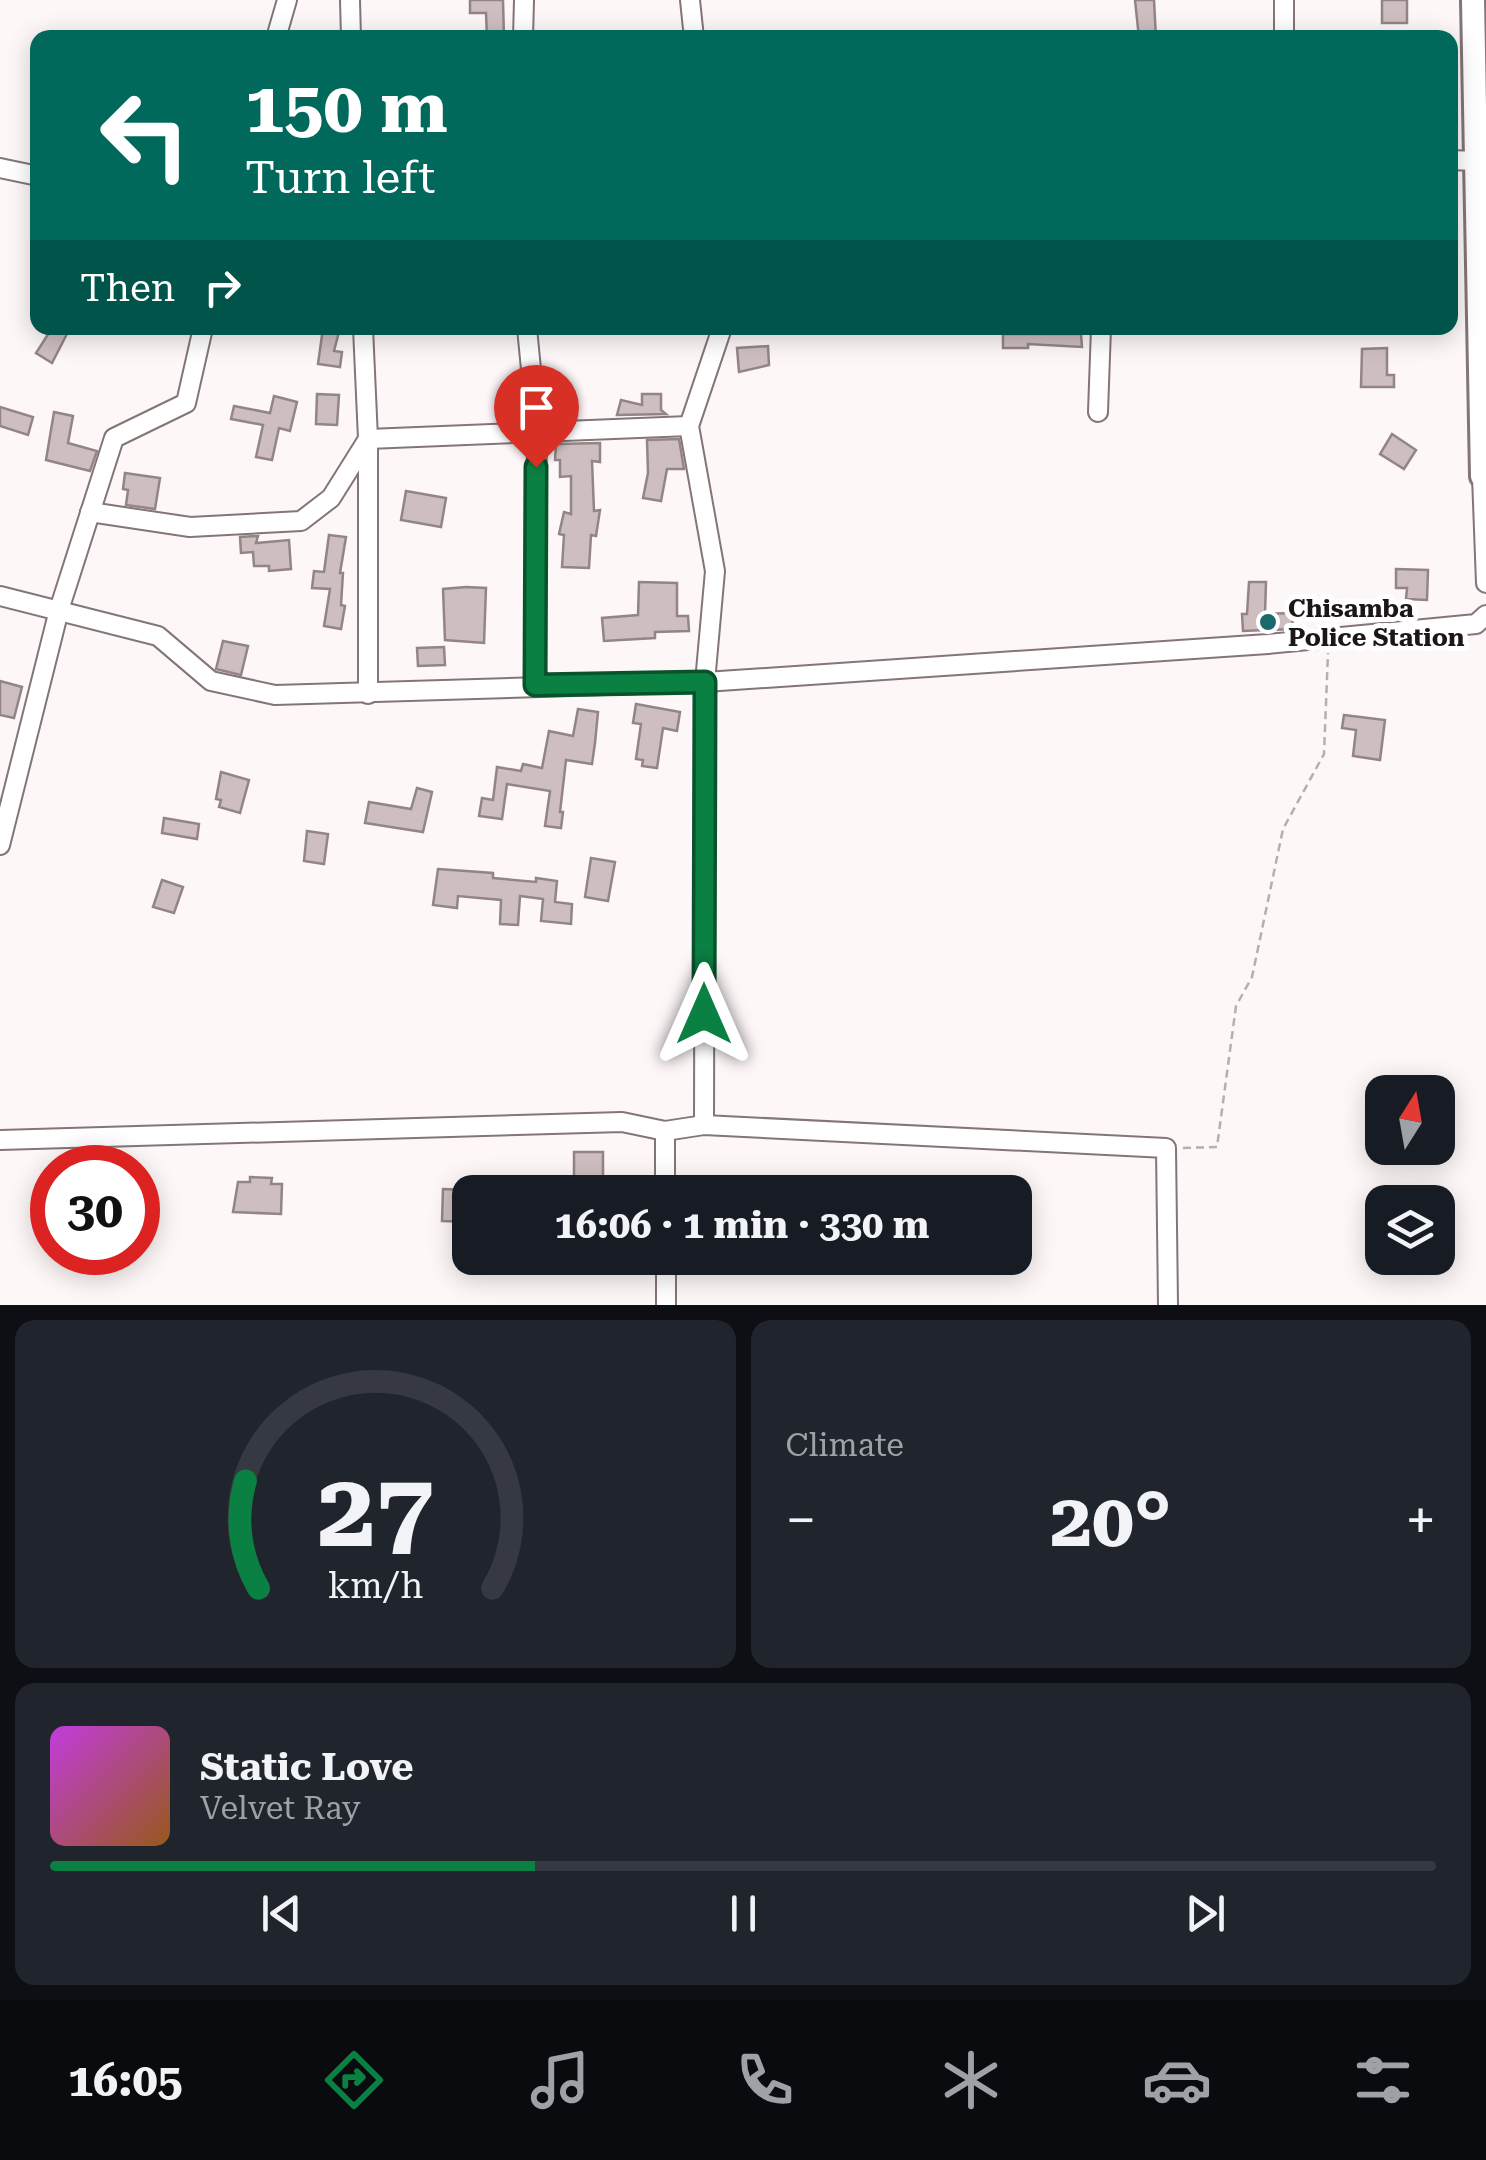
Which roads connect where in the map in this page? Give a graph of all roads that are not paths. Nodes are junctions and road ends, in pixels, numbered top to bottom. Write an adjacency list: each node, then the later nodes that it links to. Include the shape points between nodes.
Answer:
1 (287, 0): 7 (street)
2 (350, 0): 8 (street)
3 (524, 0): 9 (street)
4 (690, 0): 10 (street)
5 (1284, 0): 11 (street)
6 (1472, 0): 13 (main road)
7 (278, 30)
8 (352, 30)
9 (523, 30)
10 (693, 30)
11 (1284, 30)
12 (1458, 160): 13 (street)
13 (1476, 160): 25 (main road)
14 (0, 168): 15 (street)
15 (30, 174)
16 (201, 335): 26 (street, via 186,403 114,438)
17 (363, 335): 24 (street)
18 (528, 335): 23 (street)
19 (720, 335): 22 (street)
20 (1102, 335): 21 (street)
21 (1098, 412)
22 (689, 426): 23 (street); 31 (street, via 715,570)
23 (536, 431): 24 (street); 32 (street)
24 (368, 439): 26 (street, via 332,498 301,521 190,527); 33 (street)
25 (1484, 476): 27 (street)
26 (90, 512): 29 (street)
27 (1486, 584)
28 (0, 596): 29 (street)
29 (59, 610): 33 (street, via 158,636 212,681 275,695); 34 (street)
30 (1486, 615): 31 (street, via 1476,624 1329,638)
31 (705, 682): 32 (street); 35 (street)
32 (535, 685): 33 (street)
33 (368, 694)
34 (0, 845)
35 (704, 1125): 36 (street); 41 (street, via 1166,1148)
36 (665, 1131): 37 (street, via 622,1122); 38 (street)
37 (0, 1140)
38 (666, 1175)
39 (666, 1275): 40 (street)
40 (666, 1305)
41 (1168, 1305)

